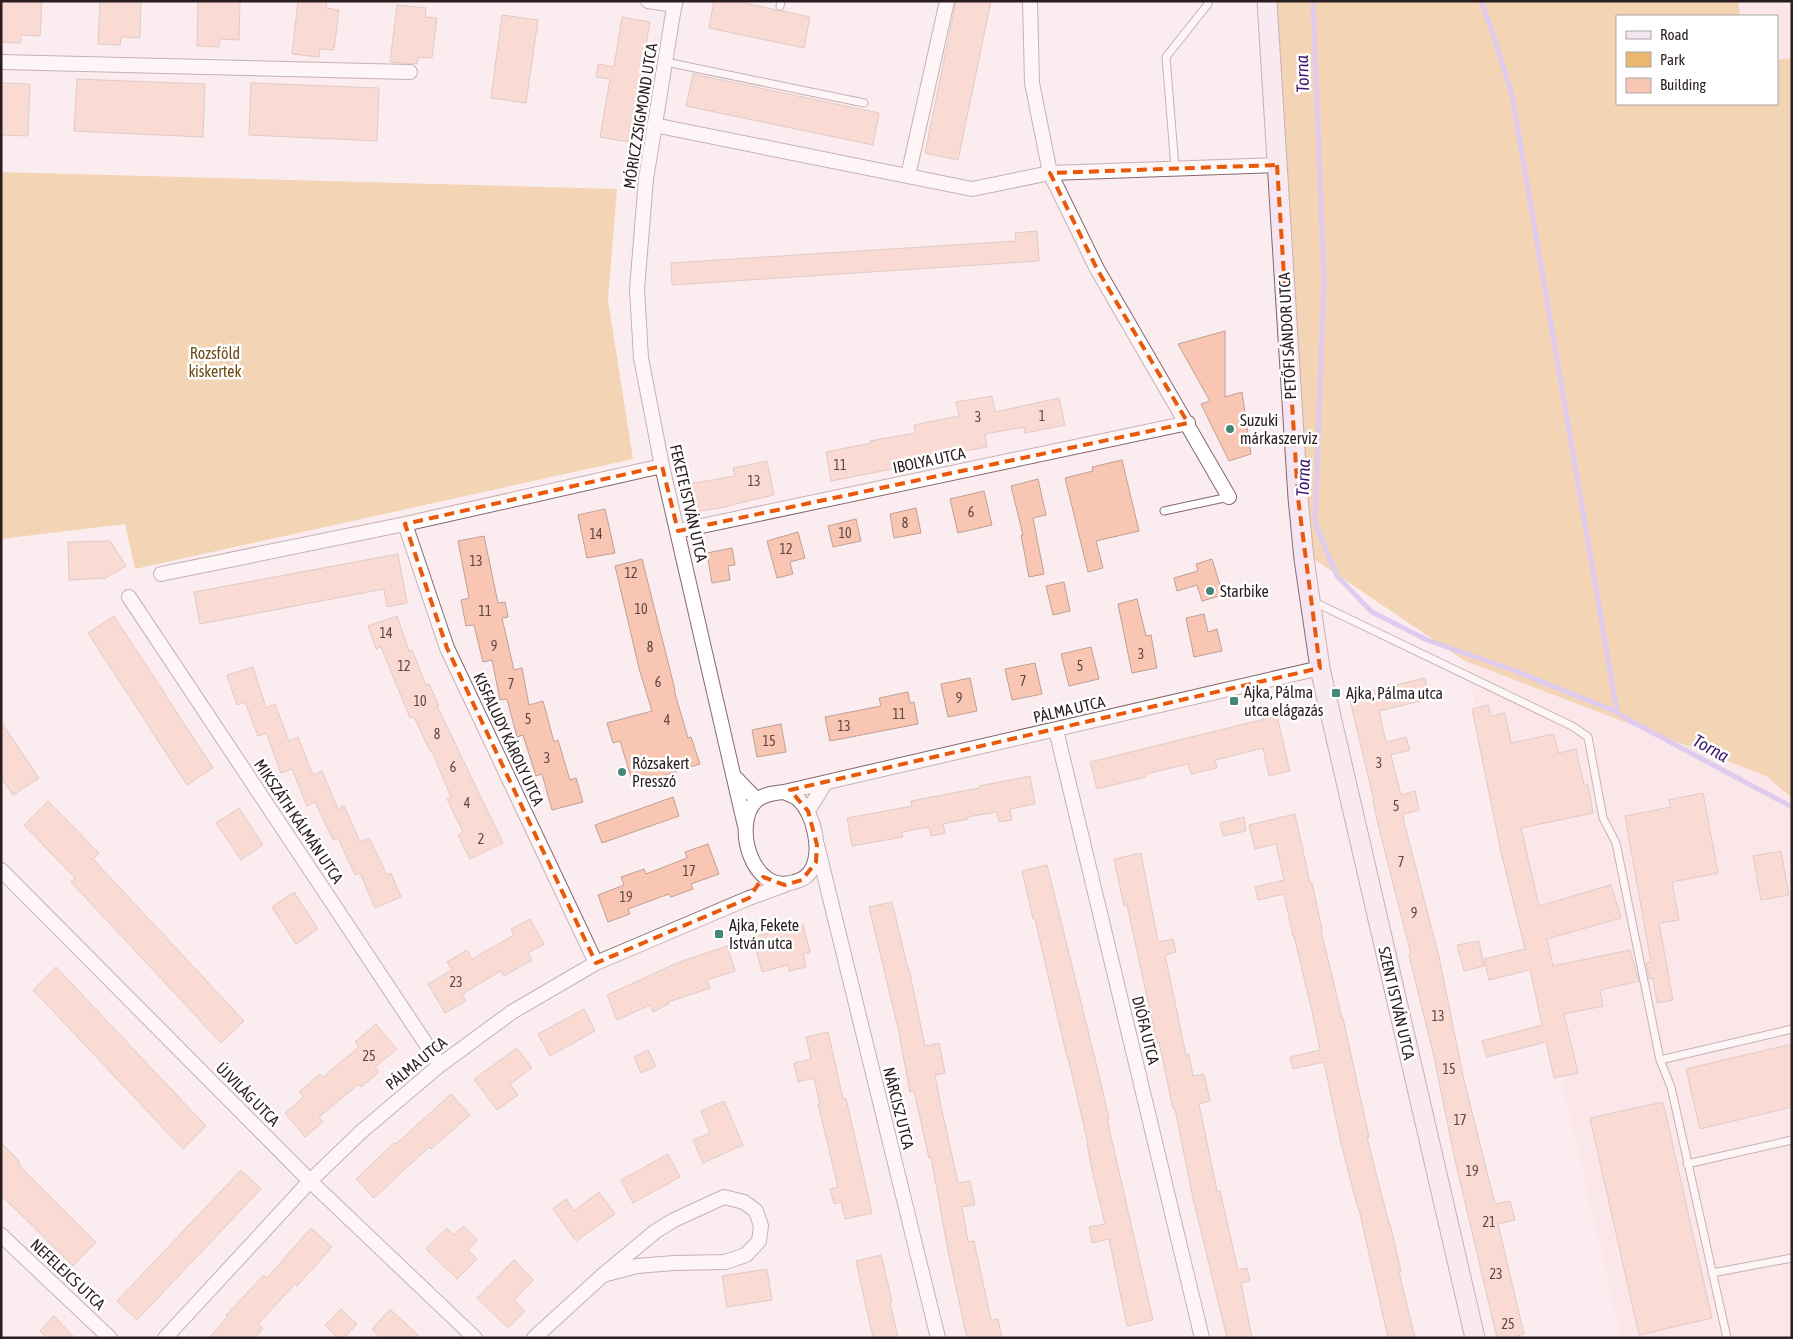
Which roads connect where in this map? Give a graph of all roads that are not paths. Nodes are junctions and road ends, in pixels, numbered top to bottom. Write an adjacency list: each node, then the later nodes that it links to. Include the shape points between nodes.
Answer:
1 (648, 1): 6 (street)
2 (947, 1): 15 (street)
3 (1030, 1): 14 (street, via 1032,83)
4 (1208, 1): 13 (lane, via 1166,57)
5 (1267, 1): 12 (main road, PETŐFI SÁNDOR UTCA)
6 (675, 3): 8 (street, MÓRICZ ZSIGMOND UTCA)
7 (1, 62): 9 (street)
8 (666, 62): 10 (lane); 11 (street, MÓRICZ ZSIGMOND UTCA)
9 (410, 72)
10 (864, 103)
11 (654, 125): 15 (street); 16 (street, MÓRICZ ZSIGMOND UTCA)
12 (1277, 165): 13 (street); 25 (main road, PETŐFI SÁNDOR UTCA, via 1298,498)
13 (1175, 168): 14 (street)
14 (1050, 173): 15 (street, via 972,189); 17 (street, via 1097,268)
15 (908, 176)
16 (640, 236): 18 (street, FEKETE ISTVÁN UTCA, via 637,289 641,358)
17 (1188, 424): 19 (street); 22 (street, IBOLYA UTCA)
18 (662, 466): 21 (street); 22 (street, FEKETE ISTVÁN UTCA)
19 (1229, 497): 20 (lane)
20 (1164, 511)
21 (405, 524): 23 (street); 41 (street, KISFALUDY KÁROLY UTCA, via 447,648)
22 (678, 531): 28 (street, FEKETE ISTVÁN UTCA)
23 (161, 574)
24 (129, 597): 44 (street, MIKSZÁTH KÁLMÁN UTCA)
25 (1310, 600): 26 (main road, PETŐFI SÁNDOR UTCA); 43 (lane, via 1572,726 1588,737 1603,818 1616,843)
26 (1320, 668): 27 (street, PÁLMA UTCA); 58 (main road, SZENT ISTVÁN UTCA)
27 (1056, 730): 29 (street, PÁLMA UTCA); 57 (street, DIÓFA UTCA)
28 (733, 775): 31 (street); 33 (street, FEKETE ISTVÁN UTCA)
29 (825, 783): 30 (street, PÁLMA UTCA); 32 (street)
30 (784, 792): 31 (street, PÁLMA UTCA); 32 (street, via 797,798)
31 (757, 800): 33 (street, via 750,808)
32 (808, 812): 34 (street)
33 (745, 826): 37 (street, via 750,854)
34 (817, 845): 36 (street, via 816,862); 39 (street, NÁRCISZ UTCA)
35 (1, 870): 47 (street, ÚJVILÁG UTCA)
36 (810, 873): 38 (street, PÁLMA UTCA, via 802,880); 39 (street)
37 (763, 877): 38 (street); 40 (street)
38 (785, 885): 40 (street, PÁLMA UTCA)
39 (827, 887): 56 (street, NÁRCISZ UTCA)
40 (749, 898): 41 (street, PÁLMA UTCA)
41 (596, 963): 44 (street, PÁLMA UTCA, via 512,1012)
42 (1792, 1029): 43 (lane)
43 (1660, 1060): 46 (lane, via 1671,1087)
44 (440, 1065): 47 (street, PÁLMA UTCA)
45 (1792, 1140): 46 (lane)
46 (1687, 1164): 50 (lane)
47 (310, 1181): 53 (street, PÁLMA UTCA); 54 (street, ÚJVILÁG UTCA)
48 (1, 1235): 52 (street, NEFELEJCS UTCA)
49 (1792, 1258): 50 (lane)
50 (1712, 1274): 59 (lane)
51 (603, 1275): 51 (street, via 656,1231 724,1197 744,1202 756,1211 761,1226 759,1241 746,1255 725,1262 637,1266); 55 (street)
52 (110, 1338)
53 (165, 1338)
54 (475, 1338)
55 (534, 1338)
56 (938, 1338)
57 (1202, 1338)
58 (1475, 1338)
59 (1727, 1338)

